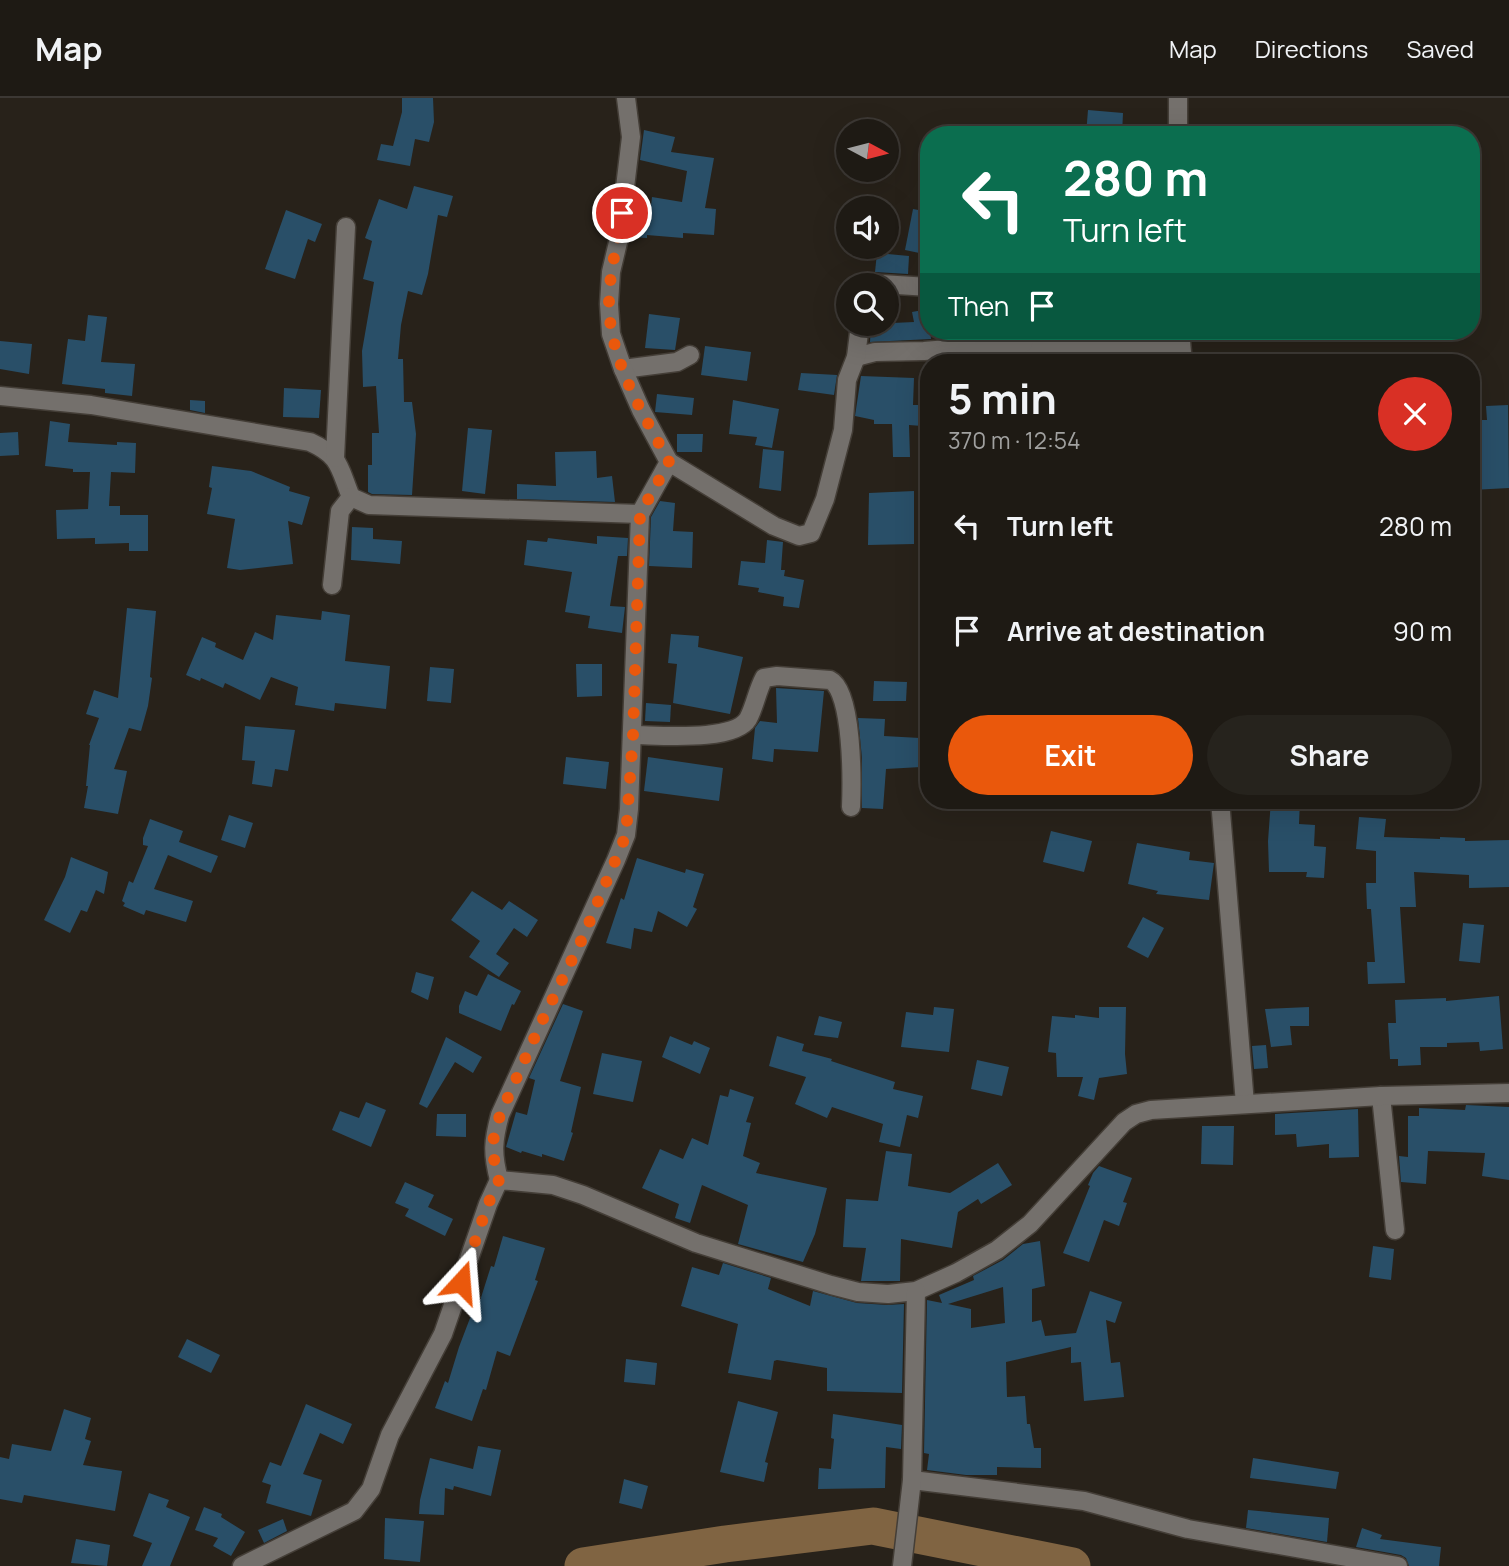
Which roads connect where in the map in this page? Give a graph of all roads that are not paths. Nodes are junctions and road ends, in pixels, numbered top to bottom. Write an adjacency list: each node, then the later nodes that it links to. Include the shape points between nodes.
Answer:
1 (626, 98): 12 (street, via 631,138 609,304 611,334)
2 (1178, 98): 3 (street)
3 (1178, 126)
4 (346, 227): 14 (street)
5 (899, 286): 6 (street)
6 (920, 287)
7 (859, 336): 11 (street)
8 (1015, 346): 9 (street); 11 (street, via 875,352)
9 (1149, 354)
10 (690, 355): 12 (street, via 677,362)
11 (856, 357): 15 (street, via 847,380 843,430 811,533 799,536 774,526)
12 (623, 369): 15 (street)
13 (0, 396): 14 (street, via 91,405 310,442)
14 (335, 458): 16 (street)
15 (669, 462): 17 (street)
16 (351, 497): 17 (street, via 369,505); 18 (street, via 340,511)
17 (640, 514): 19 (street)
18 (332, 585)
19 (633, 735): 20 (street, via 723,734 748,719 764,678 830,680 840,688 844,704 853,760); 25 (street, via 626,835 500,1115 493,1141)
20 (851, 807)
21 (1221, 809): 24 (street)
22 (1509, 1093): 23 (street)
23 (1381, 1096): 24 (street); 26 (street)
24 (1245, 1104): 27 (street, via 1136,1114 1030,1224 997,1250)
25 (499, 1180): 27 (street, via 563,1188 696,1243 831,1285 858,1292); 30 (street, via 443,1334 390,1435 371,1489 354,1511)
26 (1395, 1230)
27 (916, 1291): 28 (street)
28 (912, 1480): 29 (street); 31 (street, via 1084,1501 1188,1529)
29 (902, 1562)
30 (242, 1566)
31 (1398, 1566)

